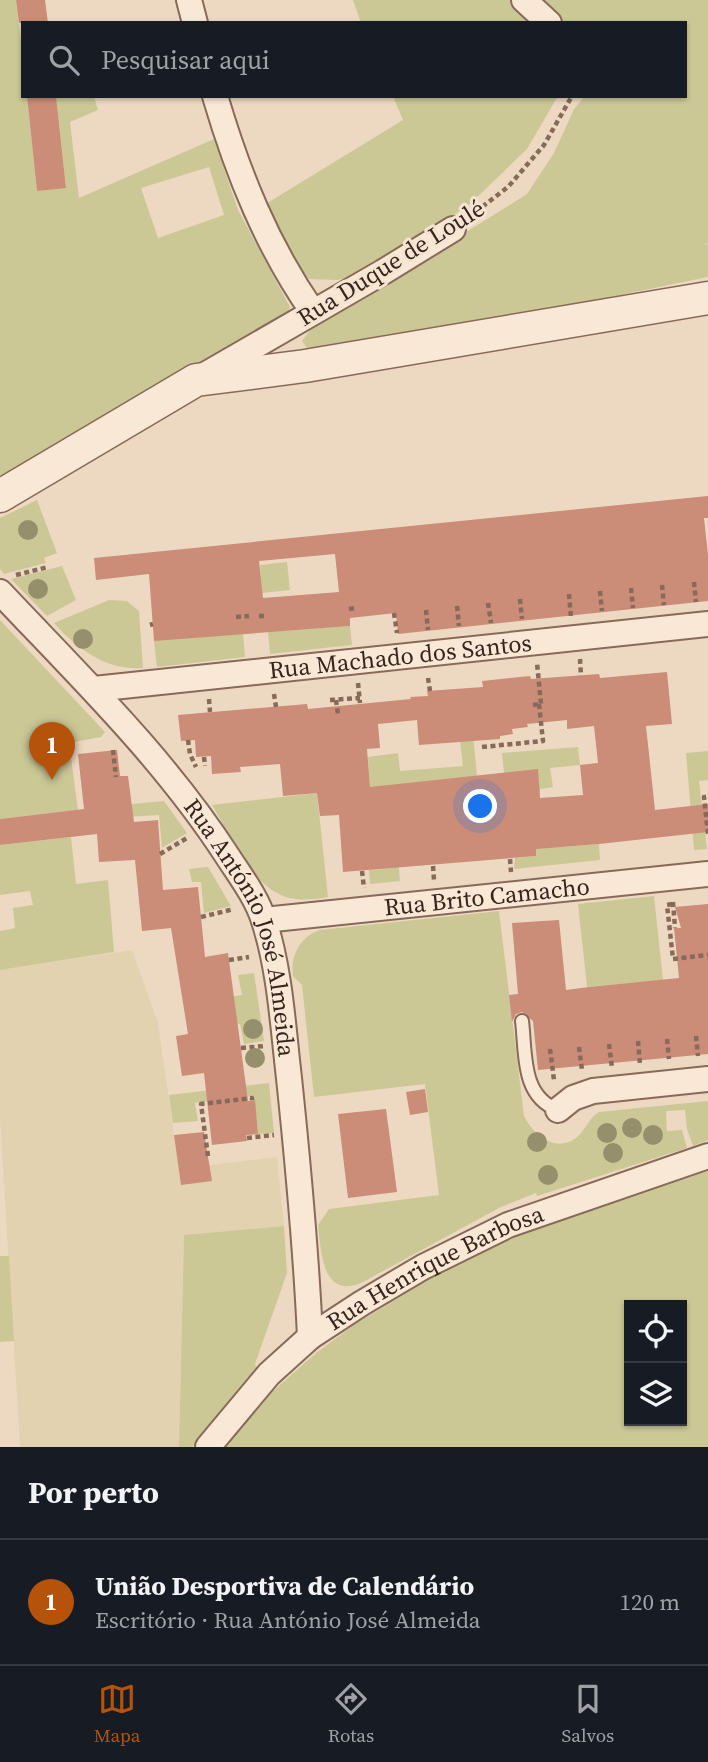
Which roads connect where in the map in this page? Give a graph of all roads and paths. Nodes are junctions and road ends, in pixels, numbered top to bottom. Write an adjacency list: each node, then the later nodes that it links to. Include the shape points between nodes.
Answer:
1 (189, 0): 3 (street)
2 (524, 0): 4 (street)
3 (194, 21)
4 (547, 21)
5 (216, 98): 9 (street, via 265,232)
6 (571, 98): 7 (path, Rua Duque de Loulé, via 544,145 508,187)
7 (453, 229): 9 (street, Rua Duque de Loulé)
8 (708, 298): 11 (street)
9 (313, 313): 10 (street, Rua Duque de Loulé)
10 (285, 329): 11 (street, Rua Duque de Loulé, via 288,352); 12 (street, Rua Duque de Loulé)
11 (304, 366): 12 (street)
12 (196, 380): 13 (street, Rua Duque de Loulé)
13 (0, 496)
14 (48, 567): 16 (path)
15 (694, 582): 32 (path)
16 (2, 584): 47 (street, Rua António José Almeida)
17 (662, 585): 27 (path)
18 (631, 588): 29 (path)
19 (600, 591): 35 (path)
20 (569, 594): 36 (path)
21 (520, 600): 37 (path)
22 (488, 603): 38 (path)
23 (457, 606): 39 (path)
24 (356, 608): 25 (path)
25 (349, 609)
26 (426, 610): 40 (path)
27 (665, 612)
28 (394, 613): 41 (path)
29 (634, 615)
30 (249, 616): 33 (path)
31 (267, 616): 34 (path)
32 (702, 616): 47 (street, Rua Machado dos Santos)
33 (236, 617)
34 (259, 617)
35 (603, 618)
36 (572, 625)
37 (523, 627)
38 (491, 630)
39 (460, 634)
40 (429, 637)
41 (398, 640)
42 (580, 658): 45 (path)
43 (537, 663): 56 (path, via 536,704 543,741)
44 (428, 674): 49 (path)
45 (581, 676)
46 (358, 682): 53 (path, via 360,700 333,700)
47 (93, 689): 76 (street, Rua António José Almeida, via 185,794 249,888)
48 (274, 691): 51 (path)
49 (429, 691)
50 (209, 698): 52 (path)
51 (276, 707)
52 (210, 712)
53 (338, 714)
54 (188, 740): 59 (path)
55 (106, 742): 60 (path, via 113,750)
56 (482, 747)
57 (204, 757): 58 (path)
58 (205, 766)
59 (197, 767)
60 (115, 773)
61 (706, 797): 63 (path)
62 (194, 834): 64 (path)
63 (708, 834)
64 (160, 854)
65 (510, 859): 68 (path)
66 (433, 866): 70 (path)
67 (362, 871): 71 (path)
68 (511, 873)
69 (708, 874): 76 (street, Rua Brito Camacho)
70 (434, 881)
71 (364, 888)
72 (667, 905): 79 (path, via 673,959)
73 (238, 908): 75 (path)
74 (673, 909): 77 (path)
75 (201, 918)
76 (264, 920): 102 (street, Rua António José Almeida, via 287,1057)
77 (676, 928)
78 (254, 956): 80 (path)
79 (708, 956)
80 (229, 960)
81 (522, 1021): 97 (lane, via 530,1085)
82 (696, 1036): 92 (path)
83 (667, 1039): 90 (path)
84 (638, 1041): 91 (path)
85 (609, 1044): 93 (path)
86 (270, 1045): 88 (path)
87 (579, 1047): 94 (path)
88 (241, 1048)
89 (550, 1049): 95 (path)
90 (670, 1068)
91 (641, 1071)
92 (703, 1072): 97 (street, via 593,1091)
93 (612, 1074)
94 (582, 1077)
95 (554, 1080)
96 (252, 1100): 100 (path, via 201,1104)
97 (558, 1110)
98 (279, 1134): 99 (path)
99 (247, 1138)
100 (208, 1156)
101 (708, 1156): 102 (street, Rua Henrique Barbosa, via 487,1234)
102 (310, 1337): 103 (street, Rua Henrique Barbosa, via 269,1374)
103 (208, 1447)

